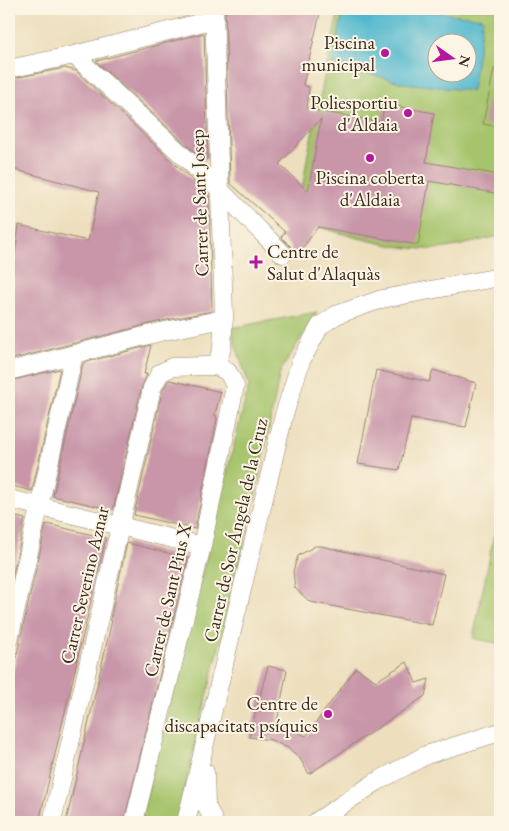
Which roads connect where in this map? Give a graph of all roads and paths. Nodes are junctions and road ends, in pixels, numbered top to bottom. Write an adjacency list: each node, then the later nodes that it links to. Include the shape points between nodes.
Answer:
1 (215, 14): 2 (street); 4 (street, Carrer de Sant Josep)
2 (74, 55): 3 (street); 4 (street)
3 (9, 69)
4 (219, 188): 5 (street); 7 (street, Carrer de Sant Josep)
5 (283, 254)
6 (500, 277): 17 (street, Carrer de Sor Ángela de la Cruz, via 382,299 336,315 320,326 301,361 284,415)
7 (224, 319): 8 (street); 9 (street, Carrer de Sant Josep, via 222,348)
8 (74, 354): 10 (street); 12 (street)
9 (216, 366): 13 (street, Carrer Severino Aznar, via 172,367 160,374 152,388); 14 (street, Carrer de Sant Pius X, via 228,372 235,386)
10 (9, 371)
11 (9, 499): 12 (street)
12 (40, 506): 13 (street); 15 (street)
13 (120, 526): 14 (street); 18 (street, Carrer Severino Aznar)
14 (202, 546): 19 (street, Carrer de Sant Pius X)
15 (9, 639)
16 (500, 732): 22 (street, via 426,755 376,782)
17 (204, 749): 20 (street, Carrer de Sor Ángela de la Cruz); 21 (street, Carrer de Sor Ángela de la Cruz, via 206,804)
18 (52, 822)
19 (134, 822)
20 (186, 822)
21 (214, 822)
22 (316, 822)

